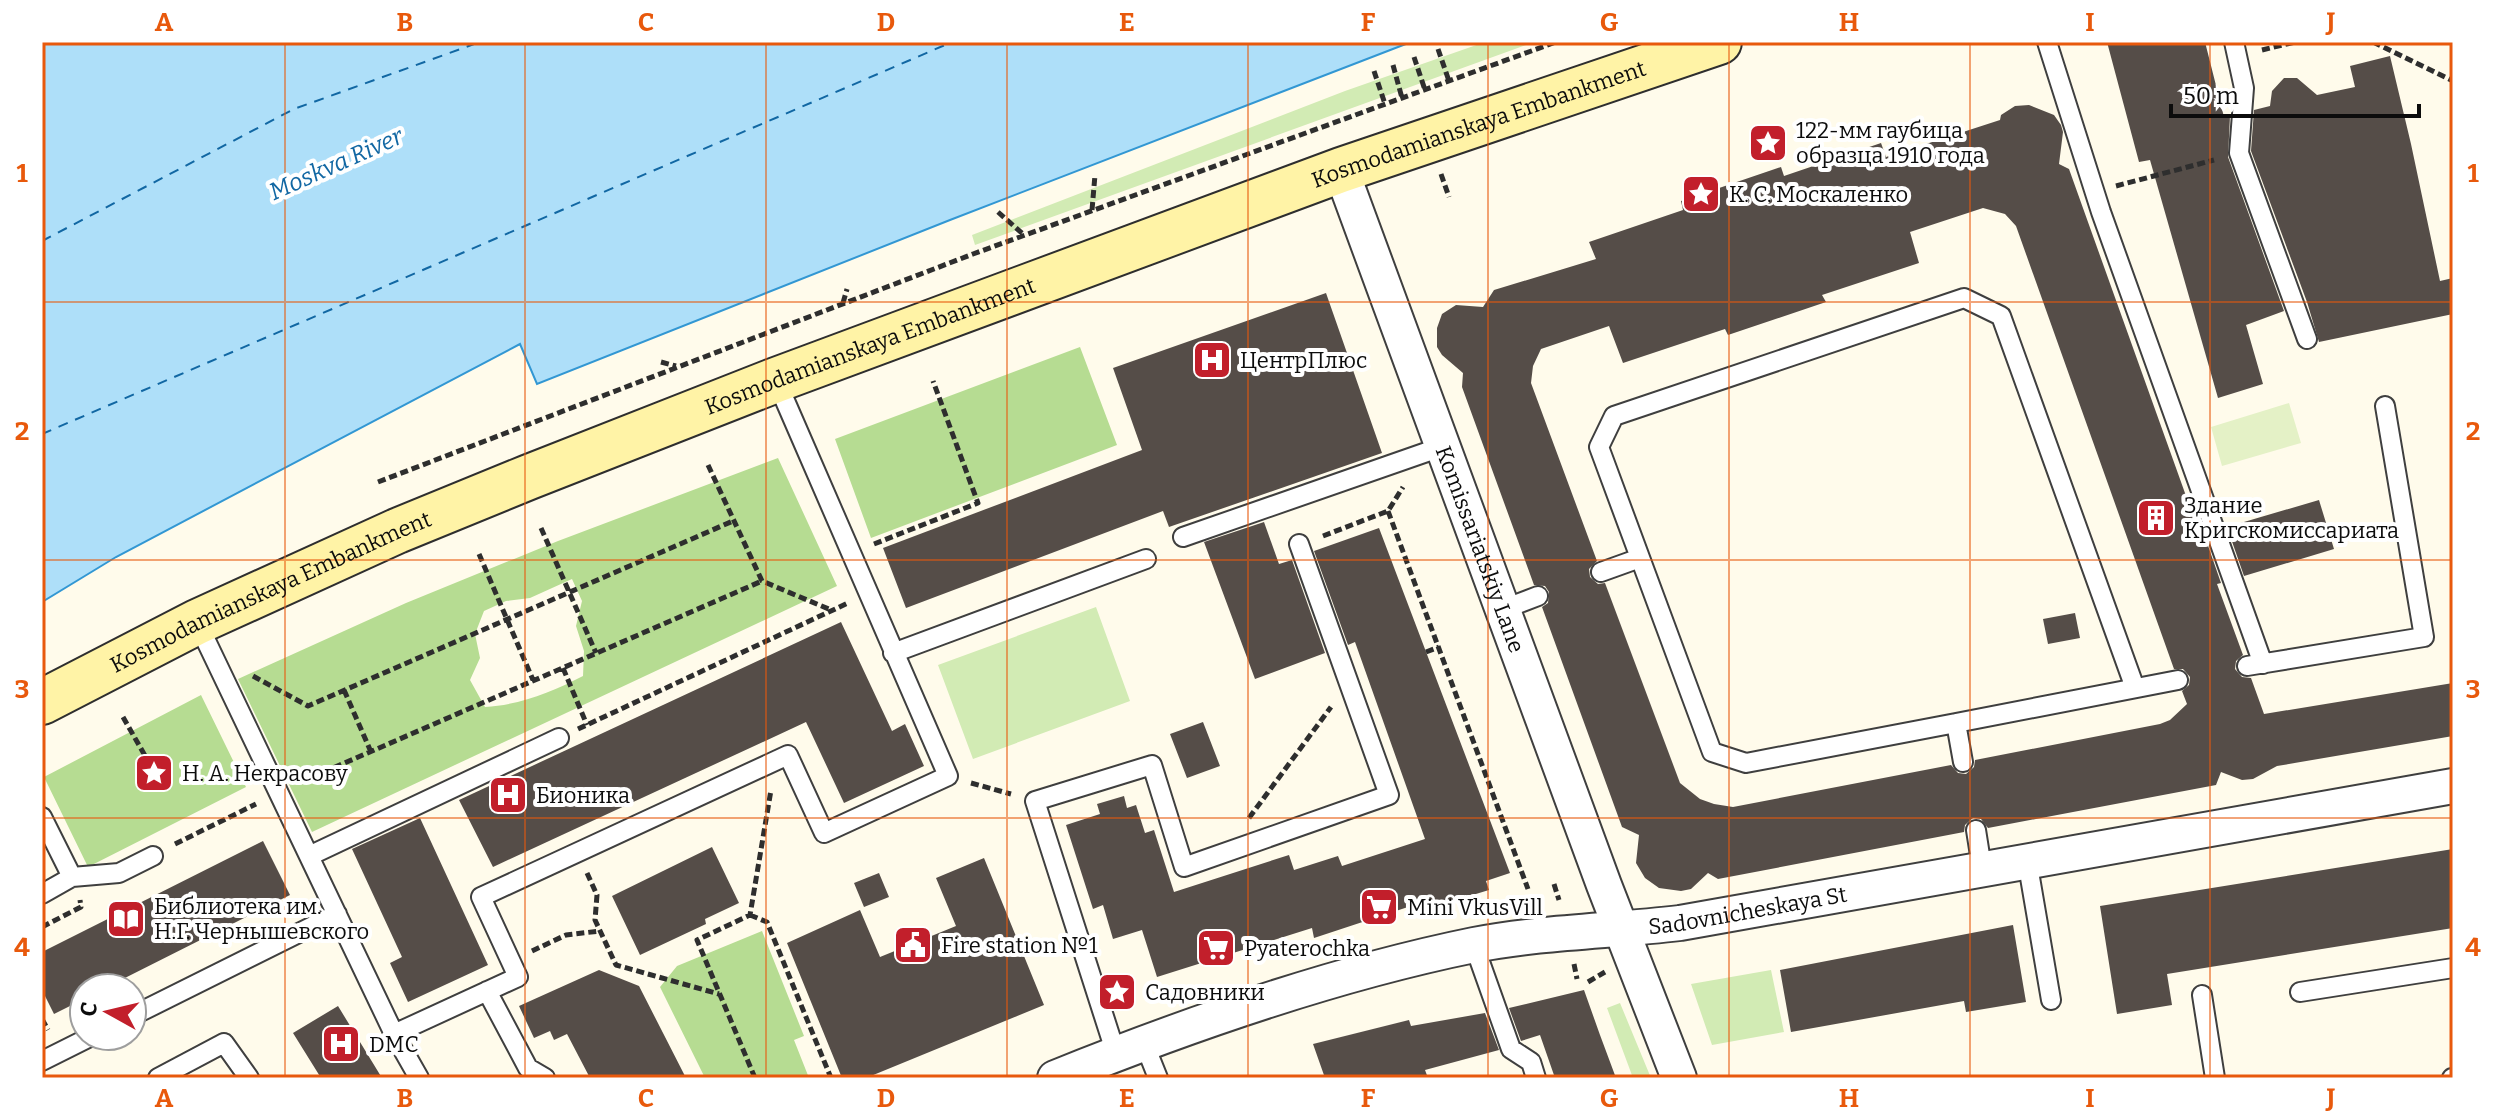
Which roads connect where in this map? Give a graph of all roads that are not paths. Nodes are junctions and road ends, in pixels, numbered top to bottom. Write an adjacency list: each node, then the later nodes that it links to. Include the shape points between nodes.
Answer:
1 (1719, 42): 4 (main road, Kosmodamianskaya Embankment)
2 (2047, 42): 7 (lane, via 2255,665 2424,637)
3 (2236, 49): 5 (lane, via 2244,88 2239,153)
4 (1341, 170): 6 (main road, Kosmodamianskaya Embankment); 8 (street, Komissariatskiy Lane)
5 (2307, 339)
6 (776, 380): 16 (main road, Kosmodamianskaya Embankment, via 397,531); 17 (lane)
7 (2385, 406)
8 (1444, 446): 9 (lane); 15 (street, Komissariatskiy Lane)
9 (1183, 537)
10 (1299, 544): 44 (lane, via 1389,795 1184,867 1152,765 1035,801)
11 (1640, 558): 13 (lane); 19 (lane, via 1599,447 1614,416 1964,298 2001,316); 21 (lane, via 1712,752 1746,763)
12 (1146, 559): 17 (lane)
13 (1601, 572)
14 (1538, 596): 15 (lane)
15 (1504, 609): 34 (street, Komissariatskiy Lane)
16 (197, 622): 20 (main road, Kosmodamianskaya Embankment); 28 (lane)
17 (893, 653): 37 (lane, via 948,776 824,833 788,755 481,897 518,977)
18 (2178, 680): 19 (lane)
19 (2135, 688): 21 (lane)
20 (42, 702)
21 (1956, 723): 23 (lane)
22 (559, 738): 28 (lane)
23 (1963, 762)
24 (2453, 786): 29 (street, Sadovnicheskaya St)
25 (42, 817): 31 (lane)
26 (1976, 830): 30 (lane)
27 (153, 856): 31 (lane, via 119,873)
28 (309, 856): 33 (lane)
29 (2027, 860): 30 (street, Sadovnicheskaya St); 40 (lane)
30 (1982, 868): 34 (street, Sadovnicheskaya St)
31 (72, 877): 32 (lane)
32 (42, 894)
33 (337, 914): 41 (lane); 42 (lane)
34 (1621, 930): 35 (street, Sadovnicheskaya St); 53 (street, Komissariatskiy Lane)
35 (1474, 945): 44 (street, Sadovnicheskaya St, via 1320,985); 52 (lane, via 1511,1049 1531,1062)
36 (2453, 968): 38 (lane)
37 (487, 991): 42 (lane); 49 (lane, via 528,1068)
38 (2300, 992)
39 (2202, 995): 54 (lane)
40 (2051, 1000)
41 (148, 1008)
42 (394, 1034): 48 (lane)
43 (68, 1048): 45 (lane)
44 (1130, 1048): 50 (street, Sadovnicheskaya St); 51 (lane)
45 (42, 1061)
46 (158, 1078): 47 (lane, via 224,1043)
47 (249, 1078)
48 (419, 1078)
49 (545, 1078)
50 (1055, 1078)
51 (1158, 1078)
52 (1536, 1078)
53 (1679, 1078)
54 (2215, 1078)

